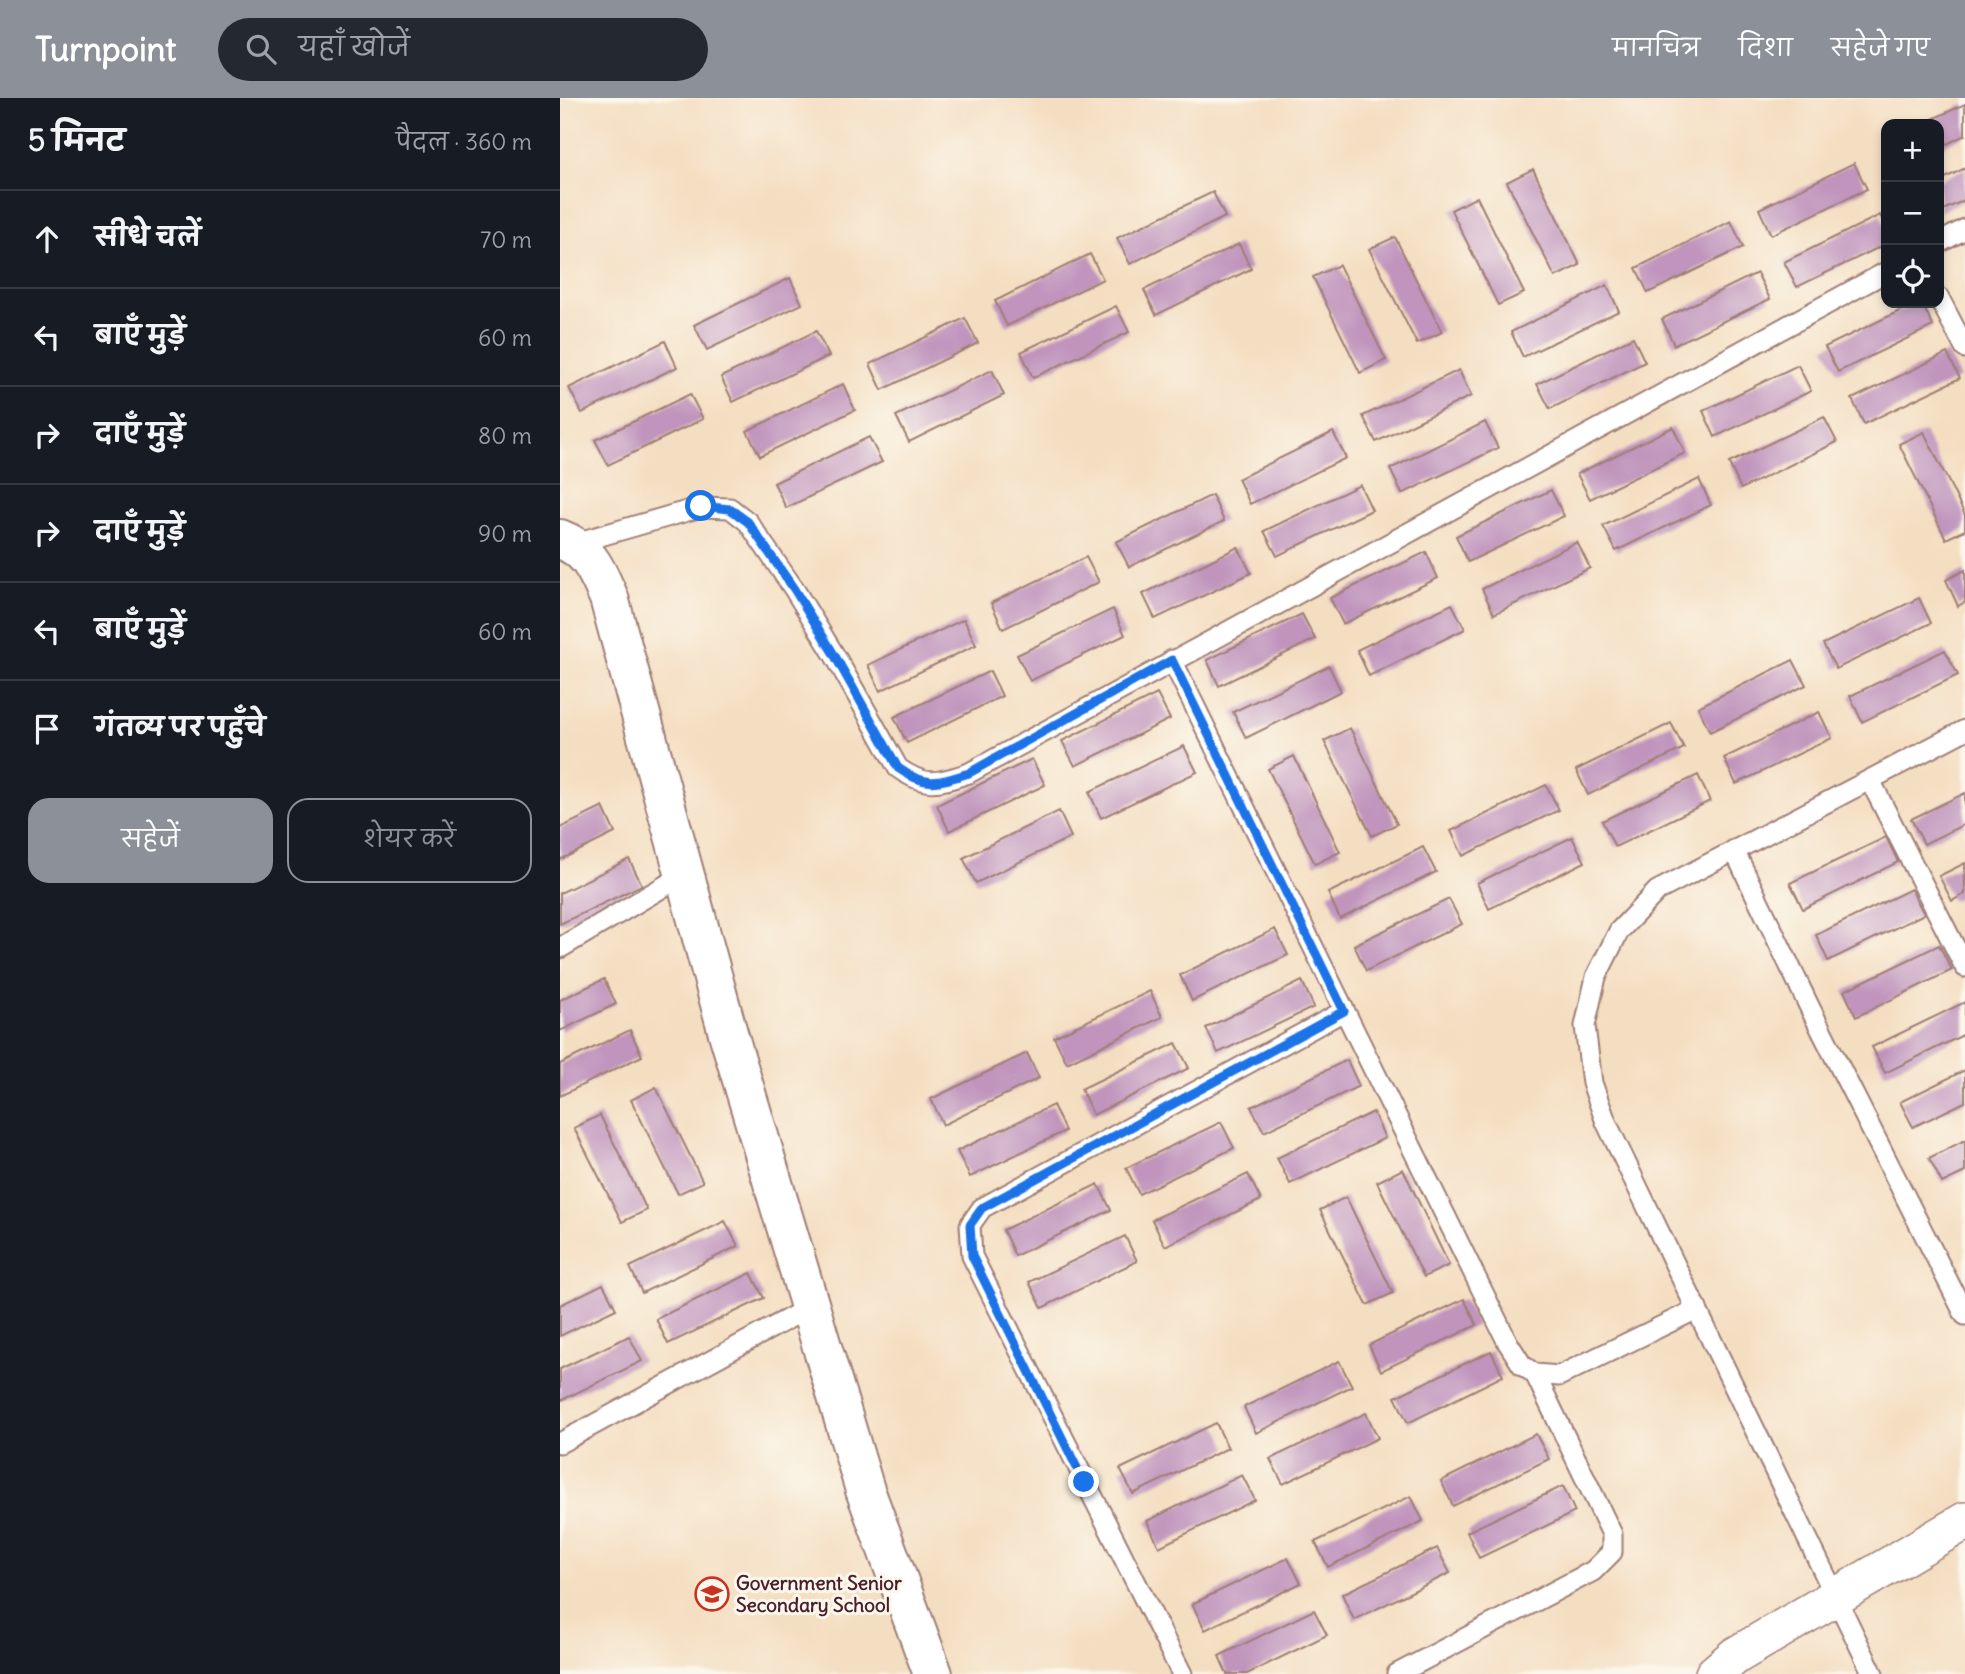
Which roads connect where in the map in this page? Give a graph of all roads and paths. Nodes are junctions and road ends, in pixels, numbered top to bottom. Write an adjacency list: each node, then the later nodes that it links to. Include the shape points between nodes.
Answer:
1 (1965, 229): 2 (lane)
2 (1944, 240)
3 (1881, 275): 7 (lane)
4 (1944, 308): 5 (lane)
5 (1965, 348)
6 (566, 541): 7 (lane, via 701,506 730,509 748,522 794,589 898,768 915,780 942,782 969,773); 11 (street, via 594,565 609,598)
7 (1172, 660): 14 (lane)
8 (1965, 730): 9 (lane)
9 (1870, 779): 10 (lane); 13 (lane)
10 (1734, 850): 16 (lane, via 1657,891 1619,931 1596,977 1585,1026 1592,1083 1606,1122); 17 (lane)
11 (685, 874): 12 (lane); 15 (street)
12 (560, 948)
13 (1965, 967)
14 (1344, 1011): 18 (lane, via 1508,1343 1521,1365); 23 (lane, via 982,1208 970,1225 972,1256)
15 (810, 1307): 19 (lane); 22 (street, via 865,1490)
16 (1696, 1309): 18 (lane, via 1559,1376); 21 (lane)
17 (1965, 1315)
18 (1535, 1374): 24 (lane, via 1608,1524 1612,1552 1593,1571)
19 (560, 1443)
20 (1965, 1521): 21 (street)
21 (1836, 1595): 25 (street, via 1735,1656); 26 (lane)
22 (933, 1674)
23 (1182, 1674)
24 (1397, 1674)
25 (1714, 1674)
26 (1873, 1674)

